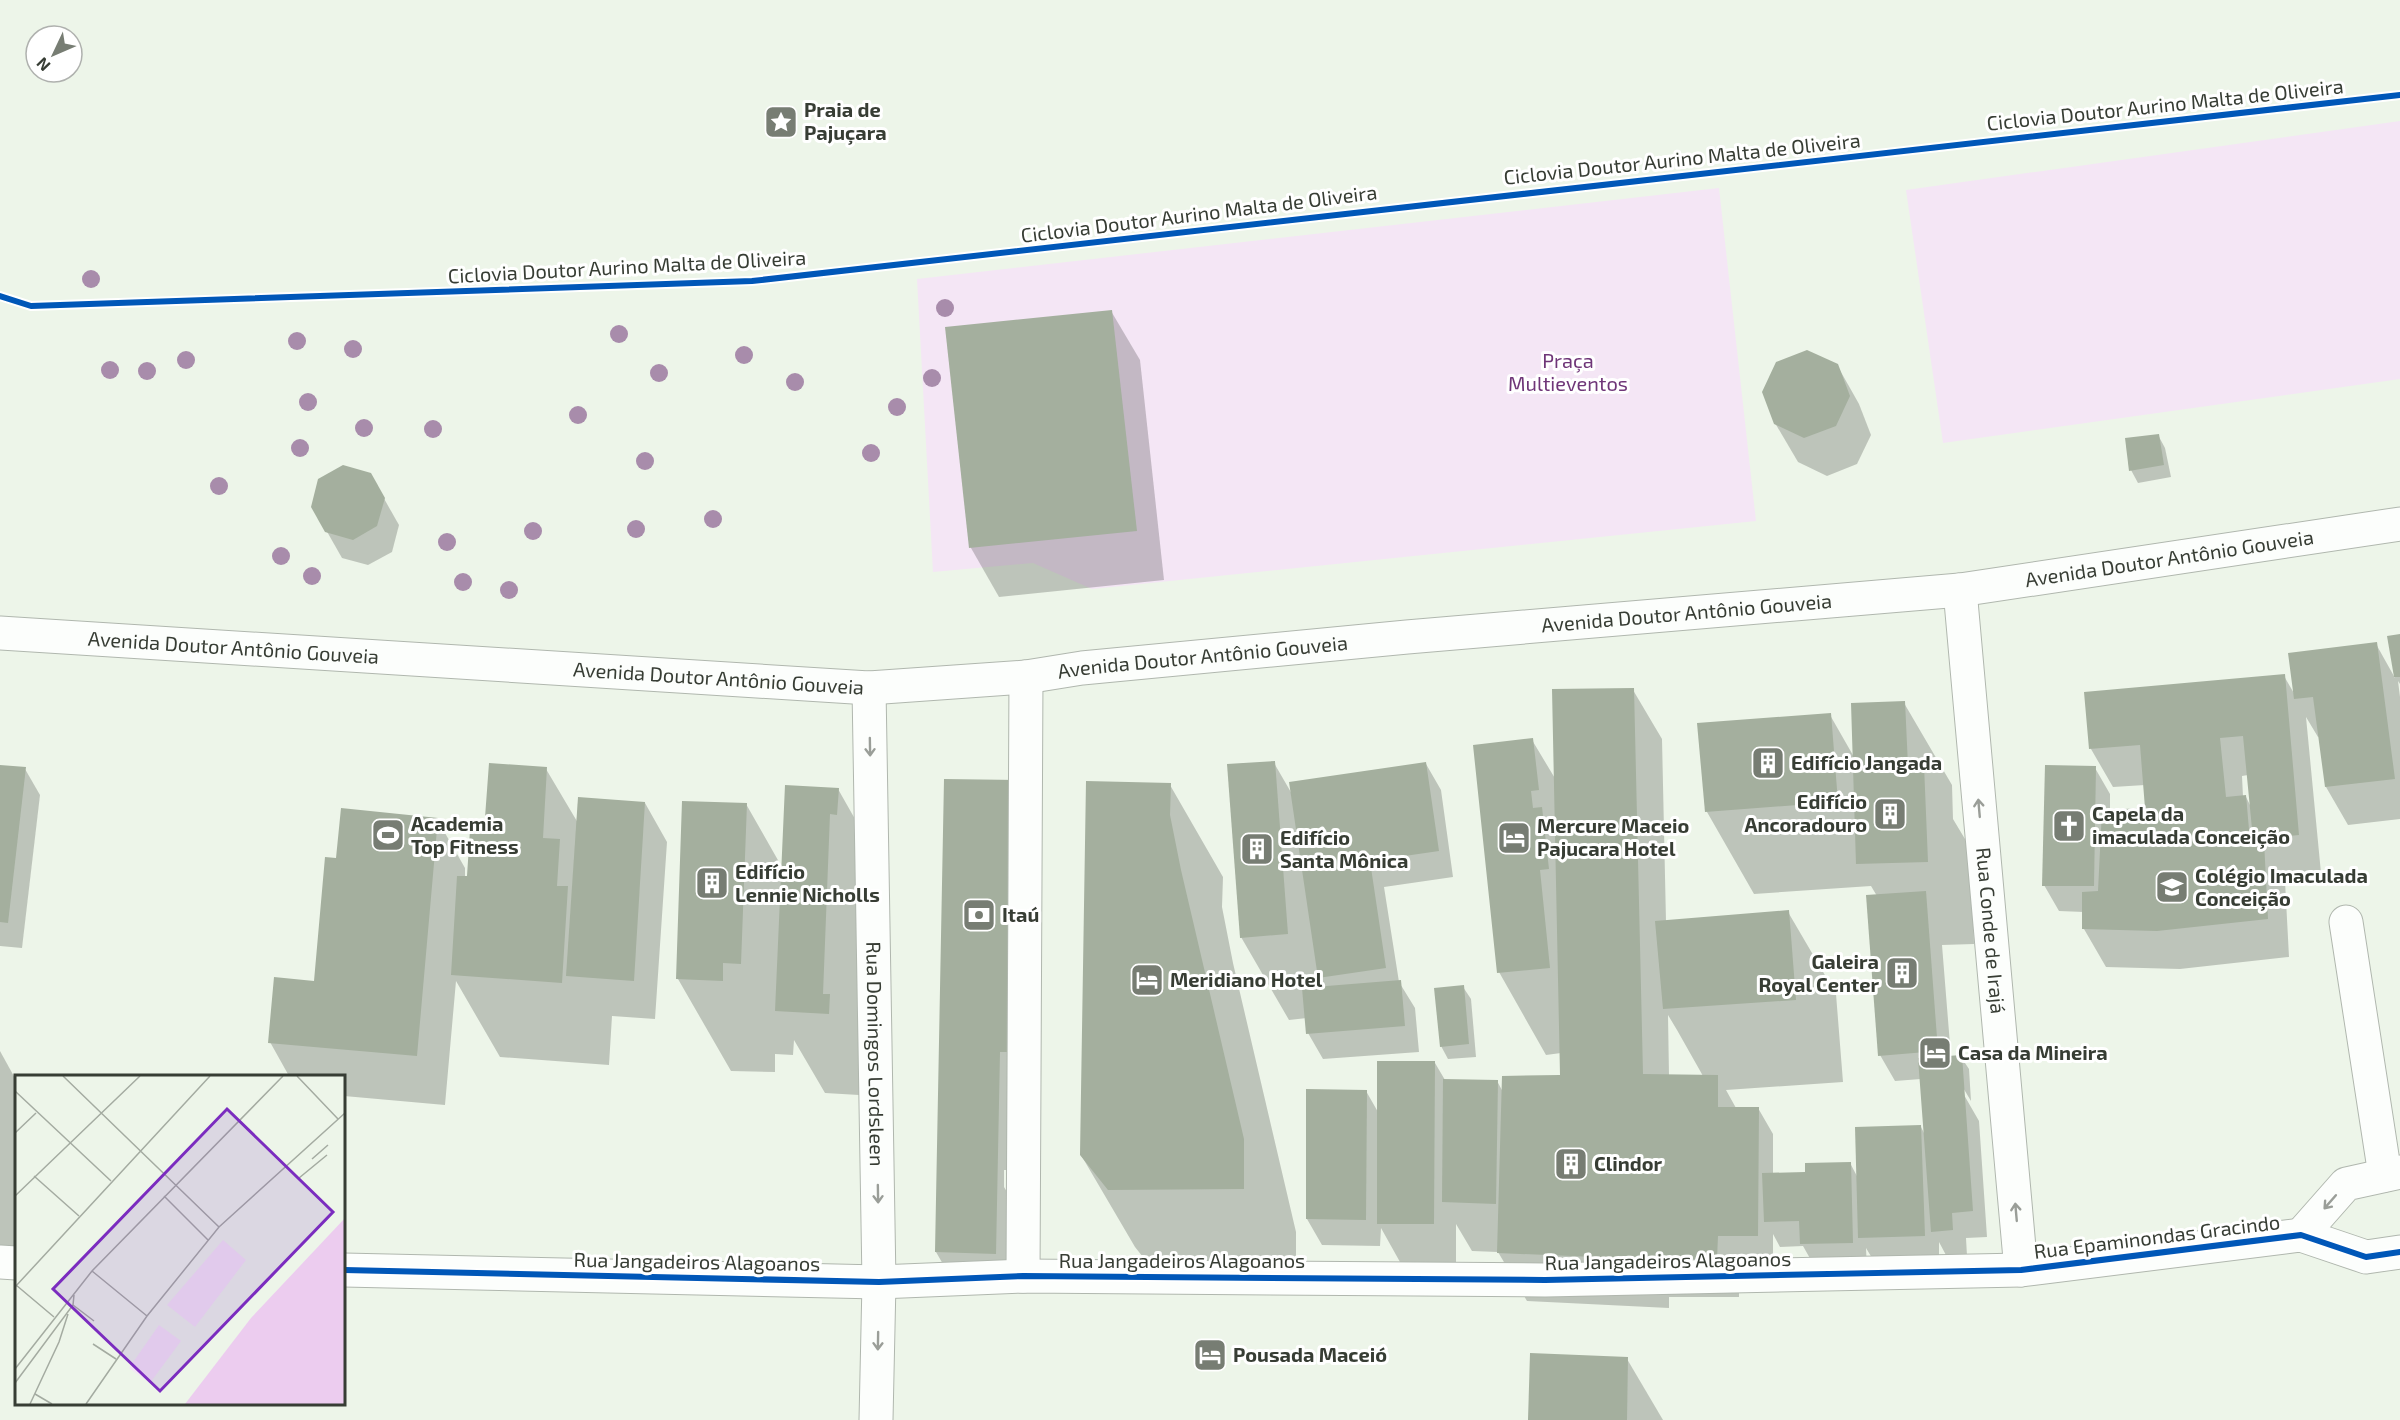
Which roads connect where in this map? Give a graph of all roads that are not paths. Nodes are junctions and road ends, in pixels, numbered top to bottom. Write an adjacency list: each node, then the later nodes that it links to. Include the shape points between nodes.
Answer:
1 (2400, 524): 2 (street, Avenida Doutor Antônio Gouveia)
2 (1960, 590): 4 (street, Avenida Doutor Antônio Gouveia, via 1395,638 1082,668); 13 (street, Rua Conde de Irajá, one-way to 2)
3 (0, 633): 5 (street, Avenida Doutor Antônio Gouveia)
4 (1026, 677): 5 (street, Avenida Doutor Antônio Gouveia); 14 (street)
5 (869, 688): 15 (street, Rua Domingos Lordsleen, one-way to 15)
6 (2346, 922): 7 (street)
7 (2392, 1173): 8 (street, Rua Epaminondas Gracindo, one-way to 8, via 2346,1184)
8 (2301, 1235): 9 (street, Rua Epaminondas Gracindo, via 2366,1257); 13 (street, Rua Epaminondas Gracindo)
9 (2400, 1252)
10 (0, 1262): 11 (street)
11 (15, 1263)
12 (345, 1270): 15 (street, Rua Jangadeiros Alagoanos)
13 (2021, 1270): 14 (street, Rua Jangadeiros Alagoanos, via 1545,1280)
14 (1023, 1276): 15 (street, Rua Jangadeiros Alagoanos)
15 (879, 1282): 16 (street, Rua Domingos Lordsleen, one-way to 16)
16 (876, 1420)

